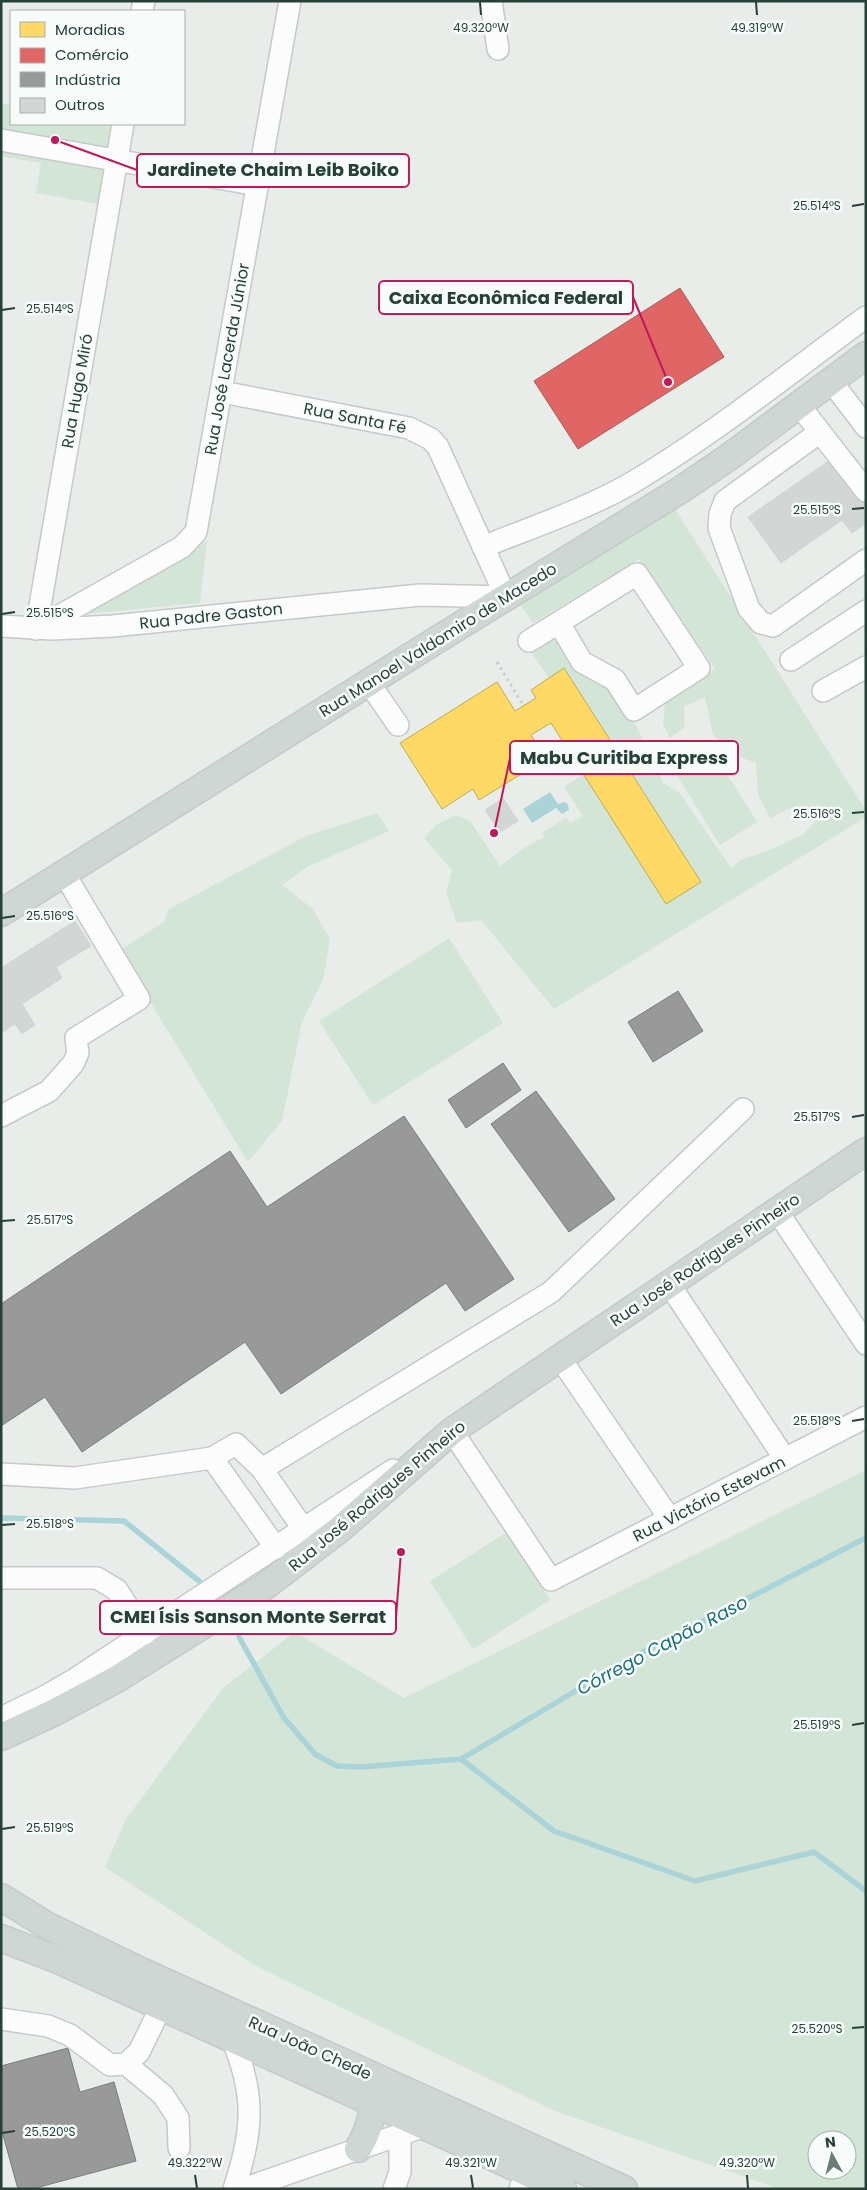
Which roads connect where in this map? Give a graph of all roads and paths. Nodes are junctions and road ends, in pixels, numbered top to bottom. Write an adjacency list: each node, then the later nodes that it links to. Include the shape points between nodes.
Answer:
1 (290, 1): 7 (street, Rua José Lacerda Júnior)
2 (491, 1): 3 (street)
3 (498, 49)
4 (123, 125): 6 (street, Rua Hugo Miró)
5 (1, 140): 6 (street)
6 (117, 160): 7 (street); 24 (street, Rua Hugo Miró)
7 (258, 185): 11 (street, Rua José Lacerda Júnior)
8 (866, 317): 16 (street, via 691,444 630,484)
9 (866, 355): 10 (main road, Rua Manoel Valdomiro de Macedo)
10 (831, 381): 12 (main road, Rua Manoel Valdomiro de Macedo); 13 (street)
11 (222, 392): 16 (street, Rua Santa Fé, via 421,432 438,447); 24 (street, Rua José Lacerda Júnior, via 196,532 182,547)
12 (799, 405): 14 (street); 19 (main road, Rua Manoel Valdomiro de Macedo, via 710,471)
13 (863, 418)
14 (820, 432): 15 (street); 17 (street, via 725,501 719,528 749,609 761,623 773,626)
15 (866, 491)
16 (483, 547): 19 (street, Rua Santa Fé)
17 (866, 560)
18 (420, 595): 19 (street, Rua Padre Gaston); 23 (street, Rua Padre Gaston, via 442,603); 24 (street, Rua Padre Gaston, via 114,626)
19 (506, 597): 23 (main road, Rua Manoel Valdomiro de Macedo)
20 (866, 611): 26 (street)
21 (558, 623): 21 (street, via 637,574 699,668 634,710 615,680 582,662); 25 (street)
22 (1, 626): 24 (street, Rua Padre Gaston)
23 (457, 628): 29 (main road, Rua Manoel Valdomiro de Macedo)
24 (36, 629)
25 (529, 641)
26 (791, 660)
27 (497, 662): 31 (path)
28 (866, 667): 30 (street)
29 (369, 683): 32 (street); 33 (main road, Rua Manoel Valdomiro de Macedo)
30 (823, 691)
31 (524, 705)
32 (398, 725)
33 (65, 875): 34 (main road, Rua Manoel Valdomiro de Macedo); 36 (street, via 139,999 76,1038 78,1052 73,1064 49,1091)
34 (1, 913)
35 (743, 1109): 46 (street, via 551,1292)
36 (1, 1116)
37 (866, 1151): 38 (main road, Rua José Rodrigues Pinheiro)
38 (777, 1211): 39 (main road, Rua José Rodrigues Pinheiro); 40 (street)
39 (669, 1284): 41 (main road, Rua José Rodrigues Pinheiro); 45 (street)
40 (866, 1344)
41 (560, 1358): 43 (main road, Rua José Rodrigues Pinheiro); 48 (street)
42 (866, 1417): 45 (street, Rua Victório Estevam)
43 (452, 1431): 48 (street, Rua Victório Estevam, via 551,1580); 49 (street); 53 (main road, Rua José Rodrigues Pinheiro, via 376,1500 286,1571)
44 (212, 1458): 46 (street, via 236,1444); 47 (street, via 75,1478); 50 (street)
45 (784, 1460): 48 (street, Rua Victório Estevam)
46 (262, 1469): 49 (street)
47 (1, 1474)
48 (670, 1519)
49 (304, 1530): 50 (street)
50 (276, 1548): 52 (street)
51 (1, 1578): 52 (street, via 97,1578 118,1590)
52 (145, 1634): 53 (street); 54 (street, via 46,1696)
53 (82, 1699): 55 (main road, Rua José Rodrigues Pinheiro)
54 (1, 1718)
55 (1, 1737)
56 (1, 1898): 62 (main road, Rua João Chede, via 88,1947)
57 (1, 1938): 58 (main road, Rua João Chede)
58 (161, 2007): 60 (main road, Rua João Chede); 61 (street, via 139,2052)
59 (1, 2019): 61 (street, via 48,2026 70,2035 110,2065)
60 (232, 2039): 63 (main road, Rua João Chede); 70 (street, via 248,2081 250,2101 246,2145)
61 (126, 2064): 66 (street, via 163,2095 178,2118)
62 (375, 2077): 63 (main road); 73 (main road, Rua João Chede)
63 (374, 2103): 64 (main road, Rua João Chede); 67 (main road, via 366,2135)
64 (425, 2126): 65 (street); 68 (main road, Rua João Chede)
65 (400, 2135): 67 (street); 69 (street)
66 (179, 2148)
67 (358, 2149): 71 (street)
68 (523, 2180): 72 (main road, Rua João Chede)
69 (397, 2188)
70 (234, 2189)
71 (243, 2189)
72 (563, 2189)
73 (624, 2189)

